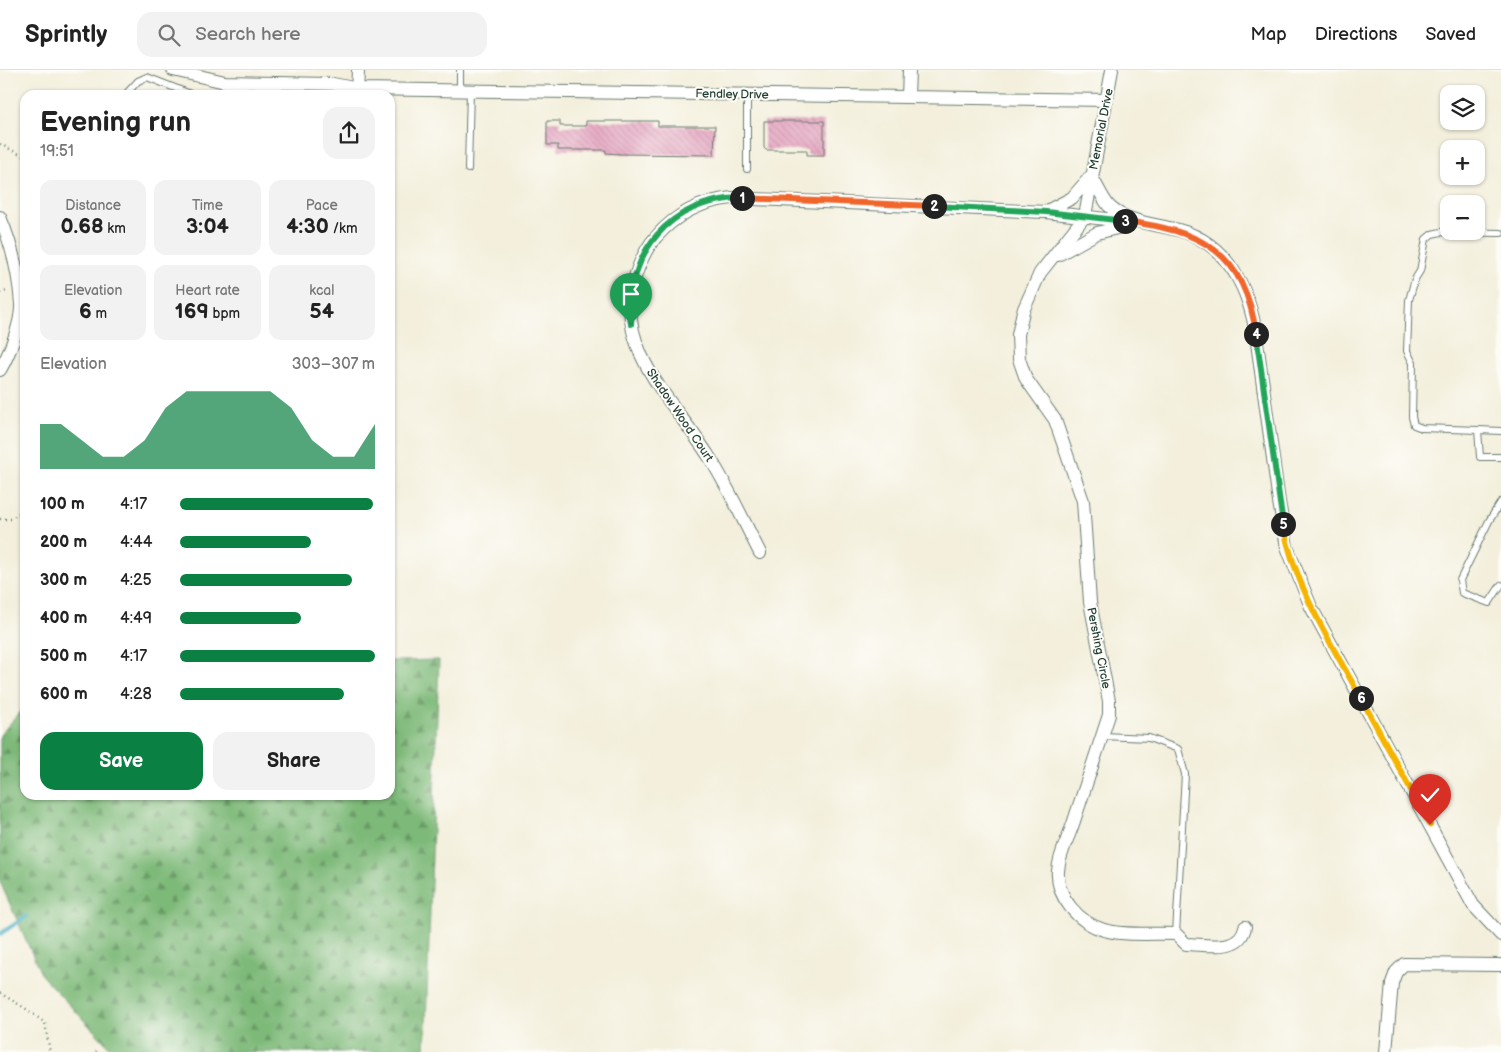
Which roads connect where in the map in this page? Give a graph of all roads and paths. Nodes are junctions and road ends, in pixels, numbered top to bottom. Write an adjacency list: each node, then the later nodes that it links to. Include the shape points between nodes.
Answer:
1 (173, 70): 8 (street, Fendley Drive, via 225,82 333,84)
2 (358, 70): 9 (street)
3 (460, 70): 10 (lane)
4 (909, 70): 13 (street)
5 (1112, 70): 14 (street, Memorial Drive)
6 (129, 90): 7 (lane, via 147,77)
7 (180, 90)
8 (351, 90)
9 (357, 90)
10 (465, 90): 11 (street, Fendley Drive); 12 (street, Fendley Drive); 17 (lane)
11 (395, 91)
12 (747, 95): 13 (street, Fendley Drive); 18 (lane)
13 (908, 97): 14 (street, Fendley Drive)
14 (1107, 100): 19 (street, Memorial Drive)
15 (0, 144): 16 (path)
16 (20, 154)
17 (468, 169)
18 (747, 169)
19 (1091, 176): 20 (street, via 1072,198); 21 (street, Pershing Circle); 23 (street, Memorial Drive, via 1109,206)
20 (1046, 212): 21 (street, Shadow Wood Court); 35 (street, Shadow Wood Court, via 732,198 719,199 689,210 651,242 638,266 630,303 635,341 654,380 720,474)
21 (1085, 216): 23 (street); 25 (street, Pershing Circle)
22 (0, 217): 26 (street, via 10,242)
23 (1141, 223): 25 (street, Memorial Drive, via 1097,233 1066,249); 40 (street, Memorial Drive, via 1172,228 1194,236 1215,249 1242,283 1255,328 1279,502 1293,565 1312,607 1473,905)
24 (1501, 234): 29 (lane, via 1432,234 1426,239 1420,272 1409,300 1407,352 1413,363 1414,425)
25 (1046, 265): 37 (street, Pershing Circle, via 1033,285 1023,311 1018,335 1019,359 1026,379 1055,420 1084,501 1090,602 1109,701 1109,715)
26 (20, 299)
27 (20, 309): 28 (street, via 10,354)
28 (0, 370)
29 (1478, 430): 30 (lane); 31 (lane, via 1480,457)
30 (1501, 431)
31 (1501, 457)
32 (1501, 502): 36 (lane, via 1460,580 1462,592 1489,603)
33 (20, 509): 34 (path, via 11,519)
34 (0, 519)
35 (760, 553)
36 (1501, 585)
37 (1102, 736): 39 (lane, via 1149,738 1178,749 1185,774); 39 (street, Pershing Circle, via 1064,844 1058,870 1061,891 1072,910 1089,925 1105,931)
38 (1245, 927): 39 (street, Pershing Circle, via 1241,938 1232,944 1186,944)
39 (1176, 934)
40 (1501, 935)
41 (1501, 965): 44 (street, via 1404,964 1392,982)
42 (0, 993): 43 (path, via 45,1022)
43 (50, 1052)
44 (1386, 1052)

